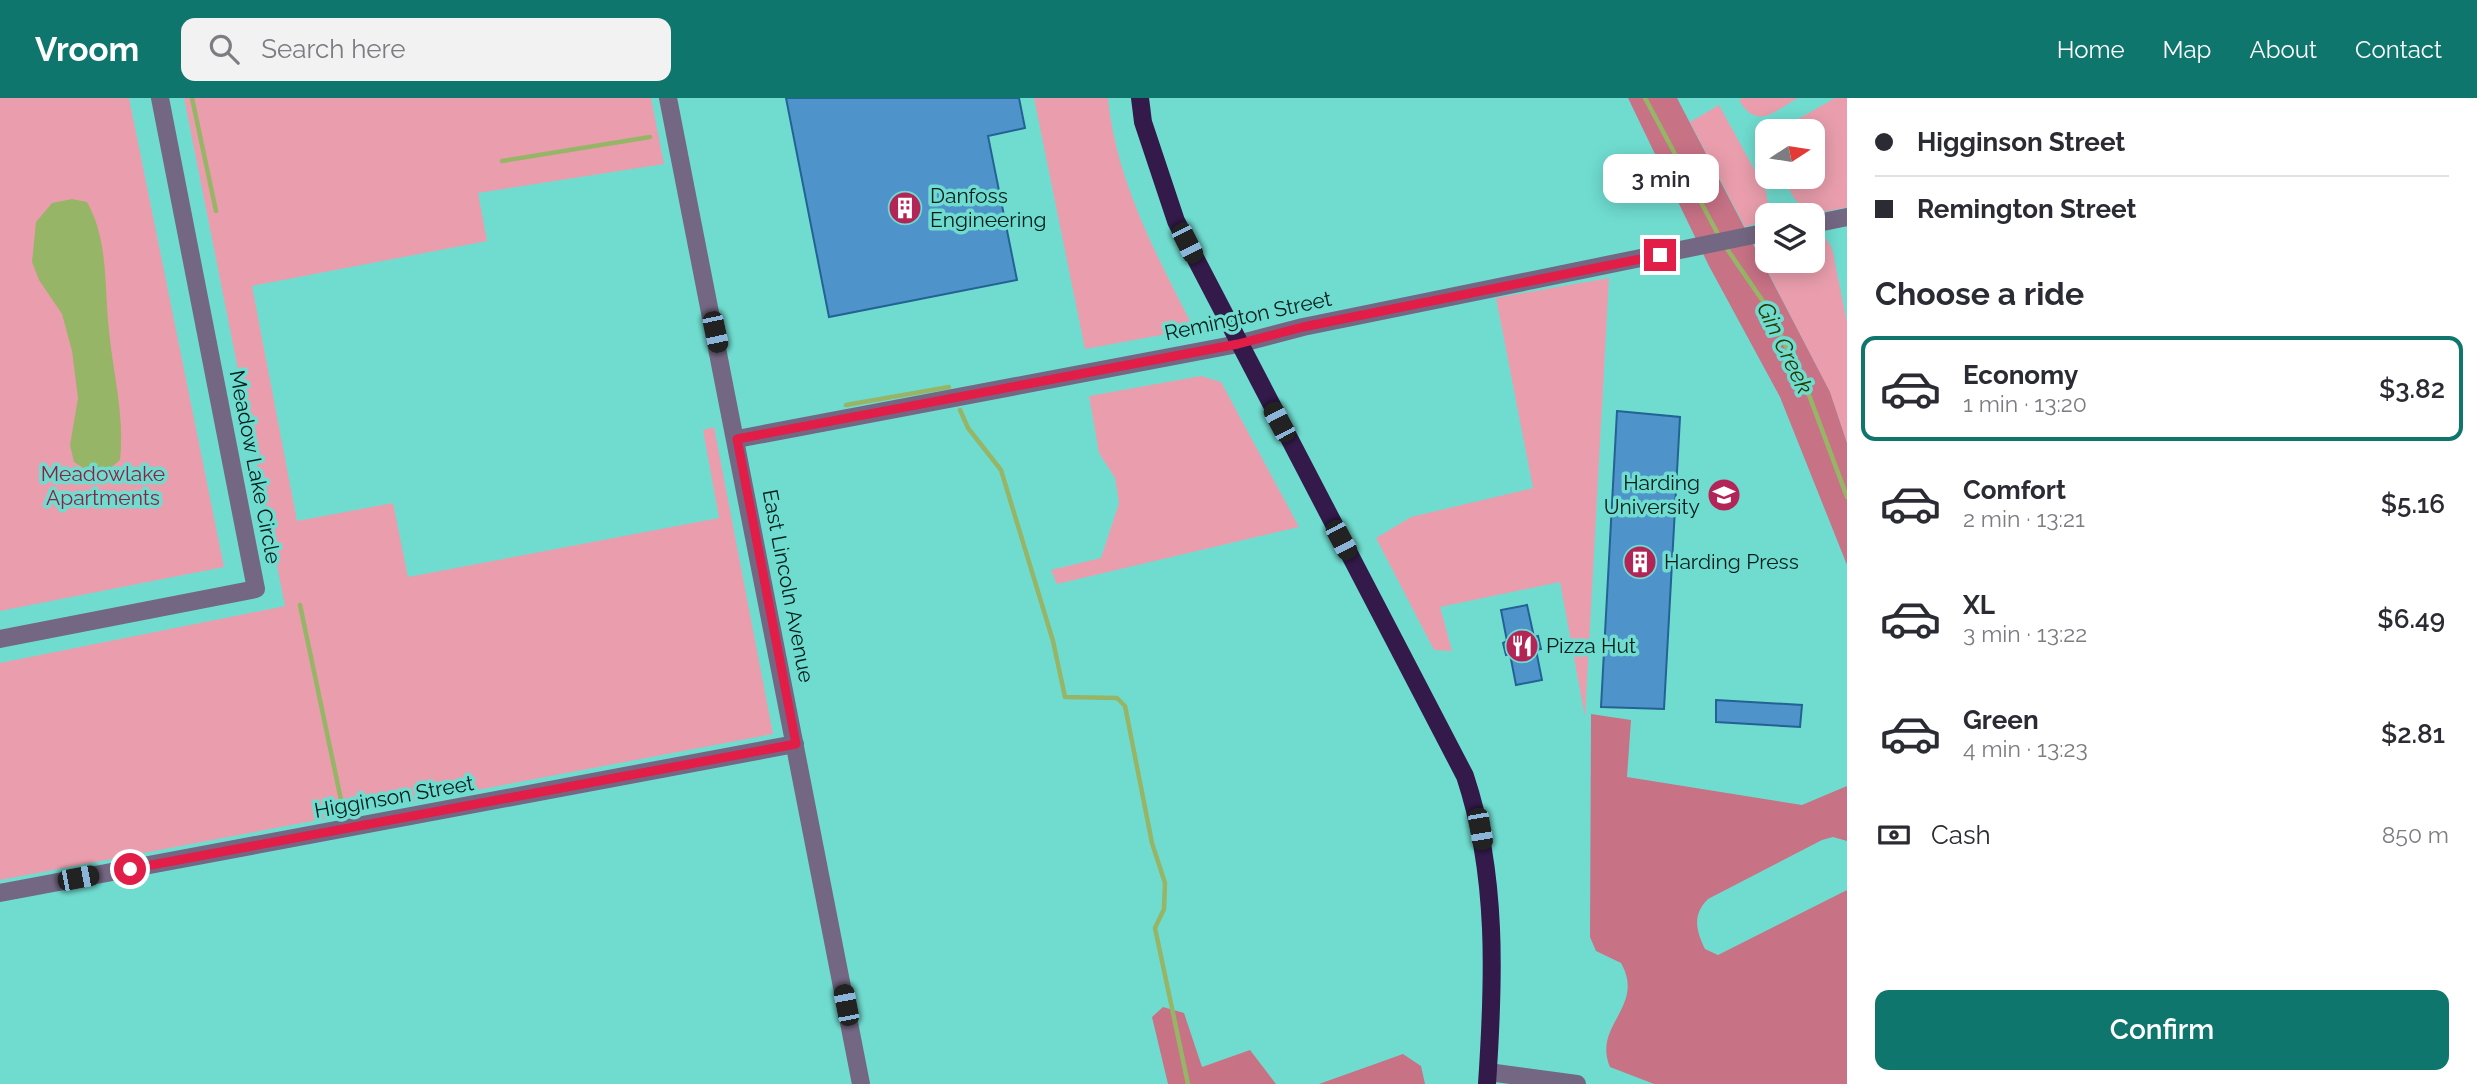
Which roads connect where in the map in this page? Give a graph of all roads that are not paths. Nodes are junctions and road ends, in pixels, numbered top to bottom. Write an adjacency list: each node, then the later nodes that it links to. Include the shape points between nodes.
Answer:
1 (160, 98): 9 (street, Meadow Lake Circle, via 256,589)
2 (668, 98): 8 (street, East Lincoln Avenue)
3 (1140, 98): 7 (main road, via 1143,122 1176,220)
4 (1847, 217): 5 (street)
5 (1825, 222)
6 (1755, 234): 7 (street, Remington Street)
7 (1238, 344): 8 (street, Remington Street); 12 (main road, via 1465,776 1478,815 1490,909)
8 (737, 439): 10 (street, East Lincoln Avenue)
9 (0, 639)
10 (796, 744): 11 (street, Higginson Street); 13 (street, East Lincoln Avenue)
11 (0, 893)
12 (1488, 1078): 14 (street)
13 (861, 1084)
14 (1577, 1084)

